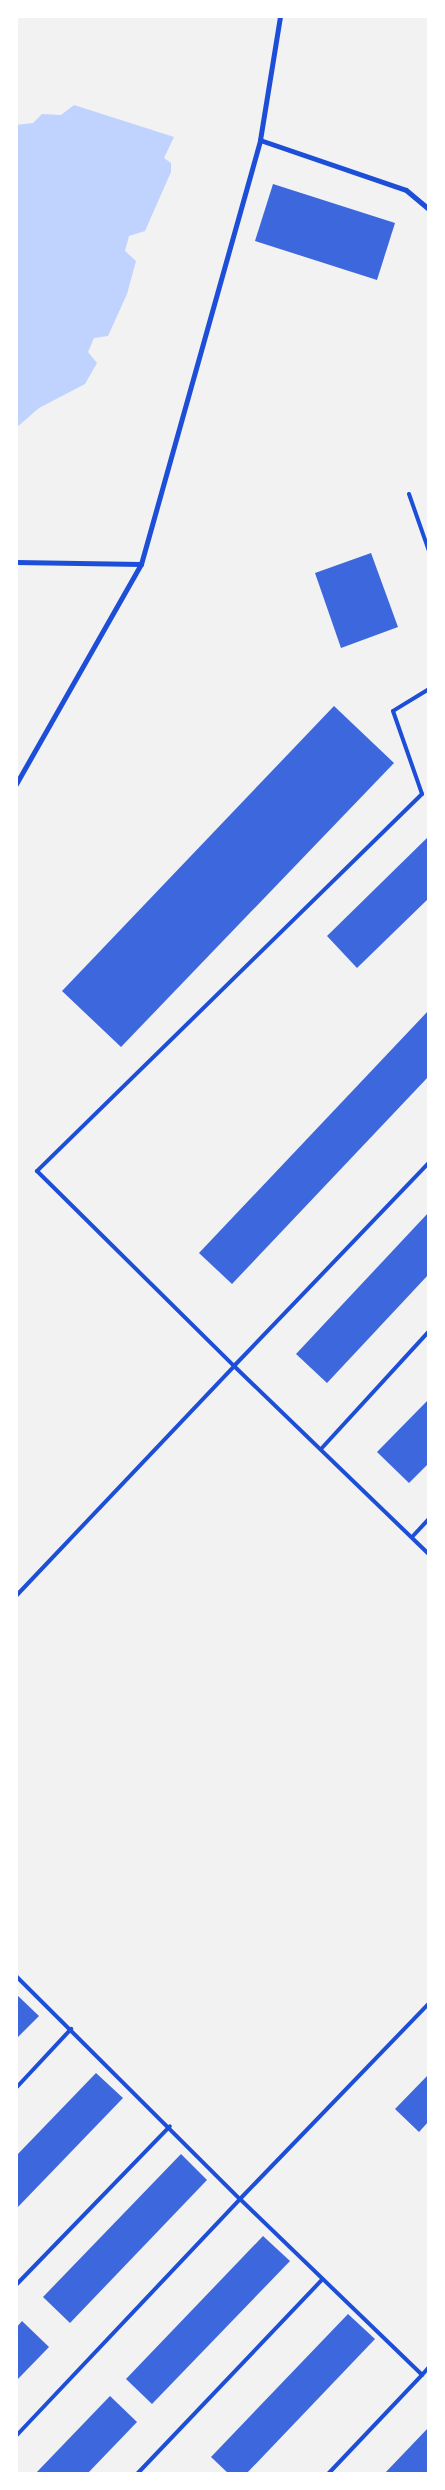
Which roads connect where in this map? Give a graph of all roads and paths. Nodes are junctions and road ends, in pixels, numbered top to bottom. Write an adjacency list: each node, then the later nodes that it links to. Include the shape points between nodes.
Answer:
1 (280, 16): 2 (street)
2 (260, 140): 3 (street, via 406,190); 7 (street)
3 (429, 209)
4 (409, 494): 5 (lane)
5 (429, 551)
6 (16, 562): 7 (street)
7 (141, 564): 9 (street)
8 (429, 689): 12 (lane, via 393,711 422,794 38,1171)
9 (16, 784)
10 (429, 1162): 12 (lane)
11 (429, 1331): 13 (lane)
12 (234, 1366): 13 (lane); 18 (lane)
13 (320, 1449): 15 (lane)
14 (429, 1520): 15 (lane)
15 (412, 1537): 16 (lane)
16 (429, 1554)
17 (16, 1586): 18 (lane)
18 (22, 1591): 19 (lane)
19 (16, 1596)
20 (16, 1976): 22 (lane)
21 (429, 2003): 25 (lane)
22 (71, 2029): 23 (lane); 24 (lane)
23 (16, 2088)
24 (170, 2126): 25 (lane); 27 (lane)
25 (240, 2199): 26 (lane); 30 (lane)
26 (323, 2279): 29 (lane); 31 (lane)
27 (16, 2284)
28 (429, 2367): 29 (lane)
29 (422, 2375): 32 (lane)
30 (16, 2436)
31 (138, 2474)
32 (328, 2474)

